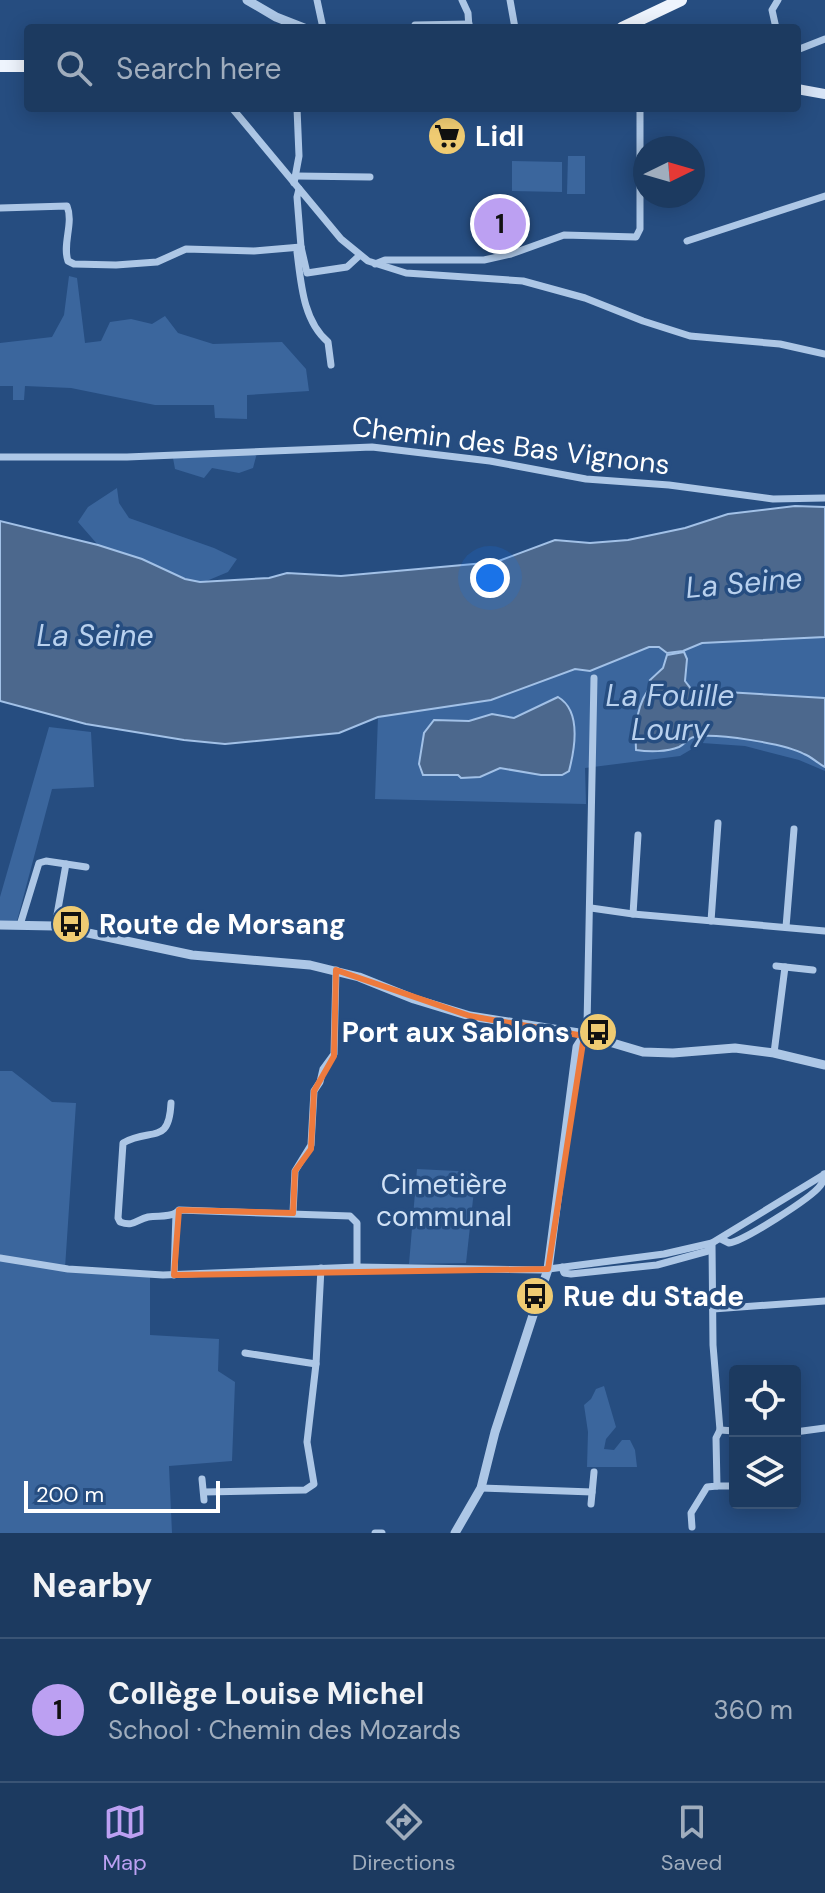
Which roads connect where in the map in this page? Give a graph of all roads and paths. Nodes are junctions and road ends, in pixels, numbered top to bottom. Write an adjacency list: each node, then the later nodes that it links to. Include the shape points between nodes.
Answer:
1 (247, 0): 8 (street)
2 (317, 0): 9 (street)
3 (462, 0): 10 (street)
4 (510, 0): 11 (street)
5 (681, 0): 12 (main road)
6 (693, 0): 13 (main road)
7 (778, 0): 14 (street, via 772,10)
8 (294, 24)
9 (322, 24)
10 (469, 24)
11 (514, 24)
12 (630, 24)
13 (646, 24)
14 (775, 24)
15 (825, 39): 16 (street)
16 (801, 48)
17 (0, 66): 18 (main road)
18 (24, 66)
19 (801, 90): 20 (main road)
20 (825, 94)
21 (236, 112): 25 (street)
22 (297, 112): 25 (street)
23 (640, 112): 31 (street, via 641,225 636,237 564,235 484,260)
24 (370, 177): 25 (street)
25 (297, 182): 29 (street); 30 (street)
26 (825, 196): 28 (street)
27 (0, 208): 29 (street, via 67,206 66,254 74,264 157,262 186,249)
28 (687, 241)
29 (301, 247): 30 (street, via 307,273 347,267); 33 (street, via 297,252 303,297 318,333 328,342)
30 (359, 256): 31 (street)
31 (375, 264): 32 (street, via 406,273 523,281 690,336)
32 (825, 354)
33 (331, 365)
34 (0, 457): 35 (street, Chemin des Bas Vignons, via 372,447 586,479 773,499)
35 (825, 498)
36 (594, 678): 42 (street)
37 (718, 823): 44 (street)
38 (794, 829): 48 (street)
39 (638, 835): 43 (street)
40 (66, 864): 41 (street); 46 (street, via 38,865); 47 (street)
41 (86, 867)
42 (591, 908): 43 (street); 52 (street)
43 (633, 914): 44 (street)
44 (711, 921): 48 (street)
45 (0, 925): 46 (street)
46 (20, 925): 47 (street)
47 (55, 926): 50 (street, via 192,955)
48 (786, 927): 49 (street)
49 (825, 931)
50 (336, 970): 52 (street, via 470,1016); 58 (street, via 334,1054 314,1091 311,1145 295,1171)
51 (813, 970): 53 (street, via 780,966)
52 (584, 1036): 53 (street, via 643,1052 735,1048); 63 (street, via 577,1047)
53 (774, 1053): 54 (street)
54 (825, 1065)
55 (171, 1103): 57 (street, via 164,1131 123,1143 118,1218 130,1225)
56 (825, 1174): 59 (street)
57 (176, 1213): 58 (street); 64 (street)
58 (293, 1213): 61 (street, via 355,1219)
59 (712, 1243): 63 (street); 66 (street)
60 (0, 1258): 64 (street, via 80,1270)
61 (357, 1267): 62 (street); 63 (street)
62 (321, 1268): 64 (street); 68 (street)
63 (548, 1269): 77 (street)
64 (174, 1275)
65 (825, 1301): 66 (street)
66 (713, 1309): 70 (street)
67 (245, 1353): 68 (street)
68 (316, 1364): 74 (street, via 307,1442 314,1484 305,1490 204,1496)
69 (825, 1428): 72 (street)
70 (720, 1430): 71 (street); 75 (street)
71 (729, 1431)
72 (801, 1431)
73 (594, 1472): 78 (street)
74 (202, 1479)
75 (717, 1486): 76 (street); 80 (street, via 707,1487 691,1513)
76 (729, 1486)
77 (481, 1488): 78 (street); 83 (street)
78 (592, 1492): 79 (street)
79 (591, 1504)
80 (692, 1527)
81 (375, 1533): 82 (street)
82 (382, 1533)
83 (455, 1533)

